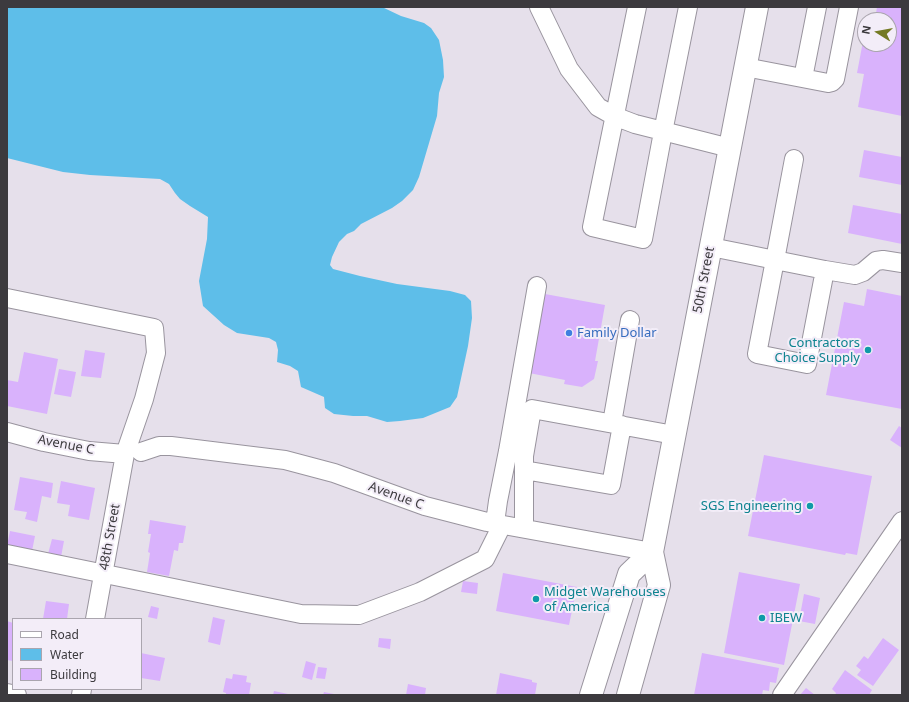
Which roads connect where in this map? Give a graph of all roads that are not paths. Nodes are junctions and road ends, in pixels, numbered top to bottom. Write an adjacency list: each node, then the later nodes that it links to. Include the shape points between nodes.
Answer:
1 (539, 7): 9 (street, via 569,68 598,107)
2 (637, 7): 9 (street)
3 (688, 7): 10 (street)
4 (757, 7): 7 (main road, 50th Street)
5 (817, 7): 8 (street)
6 (848, 7): 8 (street, via 835,79 828,83)
7 (745, 67): 8 (street); 11 (main road, 50th Street)
8 (803, 78)
9 (614, 116): 10 (street); 10 (street, via 592,227 643,239)
10 (663, 132): 11 (street)
11 (730, 148): 13 (main road, 50th Street)
12 (794, 159): 14 (street)
13 (710, 247): 14 (street); 22 (main road, 50th Street)
14 (775, 260): 16 (street); 16 (street, via 758,354 807,364)
15 (902, 263): 16 (street, via 876,261 863,272 855,274)
16 (825, 270)
17 (537, 286): 26 (street, via 498,501)
18 (7, 298): 23 (street, 48th Street, via 154,328 156,353)
19 (630, 320): 20 (street)
20 (617, 424): 22 (street); 24 (street, via 532,409); 24 (street, via 611,485)
21 (7, 432): 23 (street, Avenue C, via 89,451)
22 (674, 435): 28 (main road, 50th Street)
23 (133, 453): 26 (street, Avenue C, via 158,446 171,446 285,460 334,473 425,506); 30 (street, 48th Street)
24 (524, 470): 27 (street)
25 (902, 521): 36 (street)
26 (499, 524): 27 (street, Avenue C); 30 (street, via 485,558 420,592 359,615 301,614)
27 (524, 528): 28 (street, Avenue C)
28 (652, 552): 34 (main road, via 629,574); 35 (main road, 50th Street, via 659,585)
29 (7, 554): 30 (street)
30 (103, 573): 31 (street, 48th Street)
31 (95, 618)
32 (7, 693): 33 (street)
33 (17, 695)
34 (591, 695)
35 (628, 695)
36 (782, 695)

